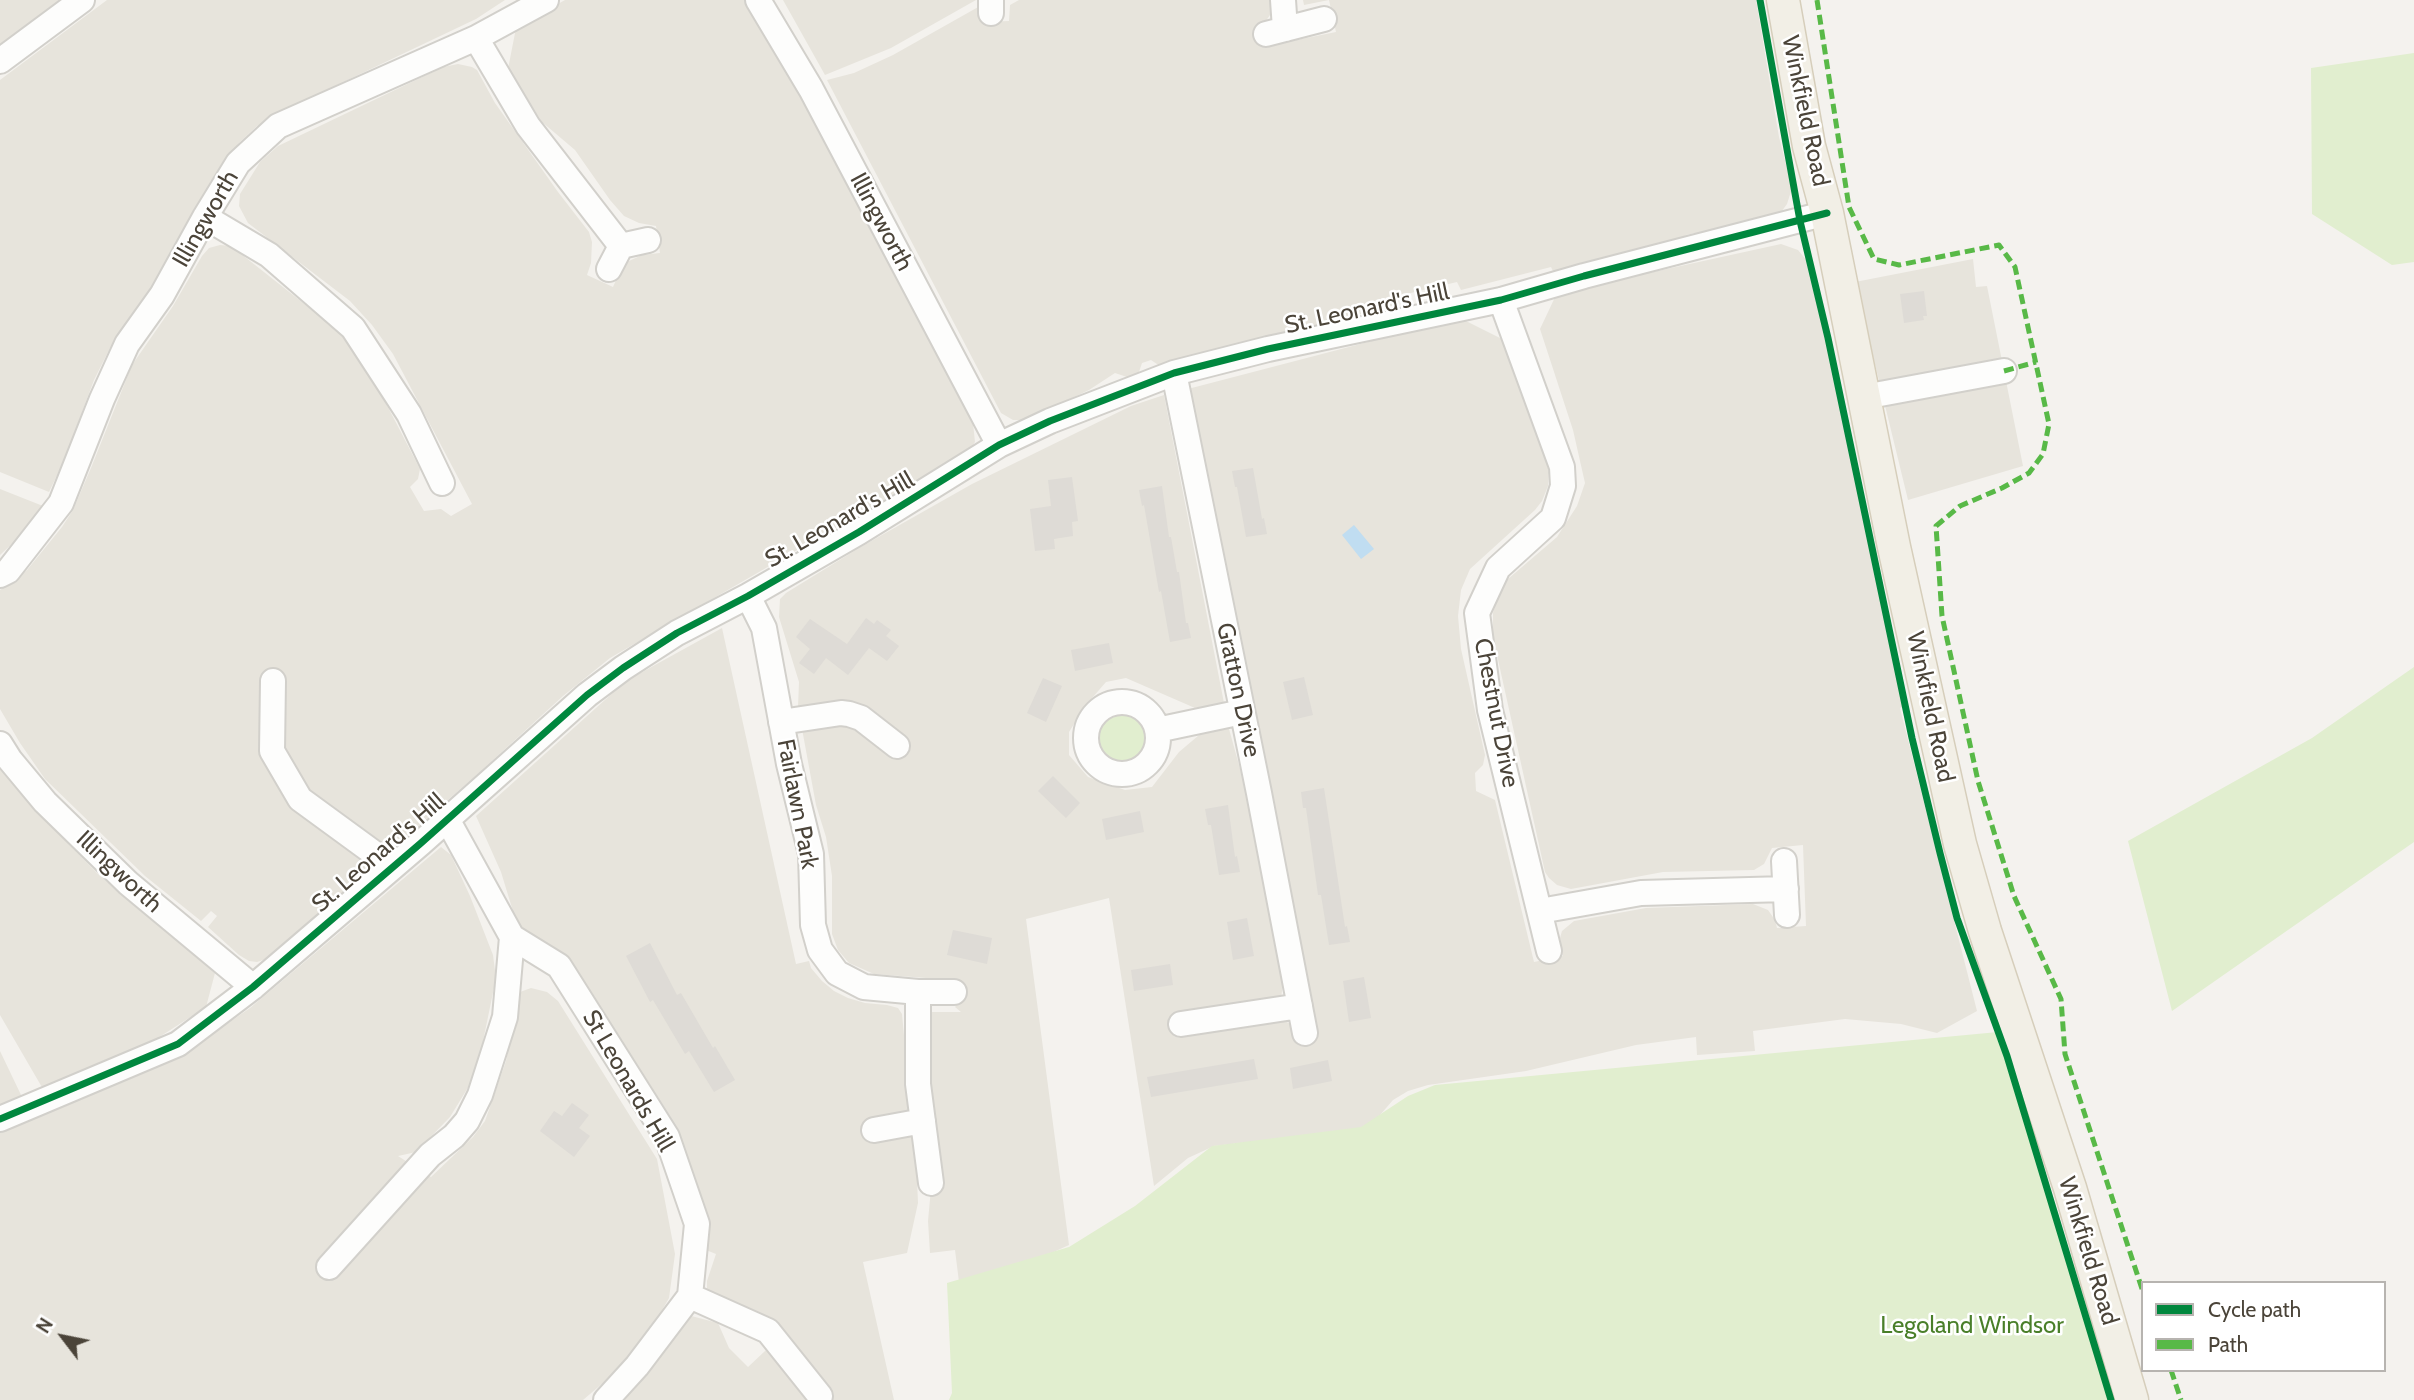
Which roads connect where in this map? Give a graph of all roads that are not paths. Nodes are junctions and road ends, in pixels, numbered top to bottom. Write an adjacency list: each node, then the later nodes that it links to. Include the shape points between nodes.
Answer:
1 (82, 0): 8 (street)
2 (546, 0): 7 (street, Illingworth)
3 (758, 0): 18 (street, Illingworth, via 817,101)
4 (1283, 0): 6 (street, via 1276,32)
5 (1783, 0): 9 (main road, Winkfield Road, via 1809,146)
6 (1324, 19)
7 (476, 38): 10 (street, Illingworth, via 278,126 238,163); 12 (street, via 528,126)
8 (0, 61)
9 (1827, 213): 14 (street, St. Leonard's Hill); 17 (main road, Winkfield Road)
10 (205, 216): 19 (street, via 269,256 353,328 409,414); 20 (street, Illingworth, via 162,295 127,344 61,503 8,571)
11 (648, 240): 12 (street)
12 (621, 246): 13 (street)
13 (609, 269)
14 (1502, 300): 16 (street, St. Leonard's Hill); 32 (street, Chestnut Drive, via 1562,467 1563,486 1553,518 1498,568 1477,612 1490,710)
15 (2004, 371): 17 (street)
16 (1174, 373): 18 (street, St. Leonard's Hill); 23 (street, Gratton Drive)
17 (1864, 397): 50 (main road, Winkfield Road, via 1965,865 2070,1188)
18 (999, 445): 21 (street, St. Leonard's Hill)
19 (442, 483)
20 (0, 575)
21 (748, 596): 24 (street, Fairlawn Park, via 764,628); 28 (street, St. Leonard's Hill, via 622,668)
22 (273, 681): 30 (street, via 272,751 300,799)
23 (1242, 712): 25 (street); 39 (street, Gratton Drive)
24 (781, 722): 27 (street, via 849,714); 37 (street, Fairlawn Park, via 811,854 813,925 820,950 837,973 851,982)
25 (1157, 730)
26 (0, 744): 36 (street, Illingworth, via 45,802 128,883)
27 (897, 746)
28 (447, 819): 30 (street, St. Leonard's Hill); 34 (street, St Leonards Hill)
29 (1784, 861): 31 (street)
30 (393, 867): 36 (street, St. Leonard's Hill)
31 (1786, 889): 32 (street, via 1641,893); 33 (street)
32 (1540, 911): 35 (street, Chestnut Drive)
33 (1787, 915)
34 (512, 937): 46 (street, via 505,1017 467,1121); 47 (street, St Leonards Hill, via 559,966 667,1137 697,1224)
35 (1549, 951)
36 (253, 987): 42 (street, St. Leonard's Hill, via 178,1044)
37 (918, 992): 38 (street, Fairlawn Park); 43 (street, via 918,1084)
38 (954, 992)
39 (1300, 1006): 40 (street); 41 (street, Gratton Drive)
40 (1181, 1024)
41 (1305, 1034)
42 (0, 1119)
43 (923, 1121): 44 (street); 45 (street)
44 (874, 1130)
45 (931, 1183)
46 (328, 1266)
47 (690, 1296): 48 (street, via 768,1331); 49 (street)
48 (820, 1396)
49 (607, 1400)
50 (2132, 1400)

